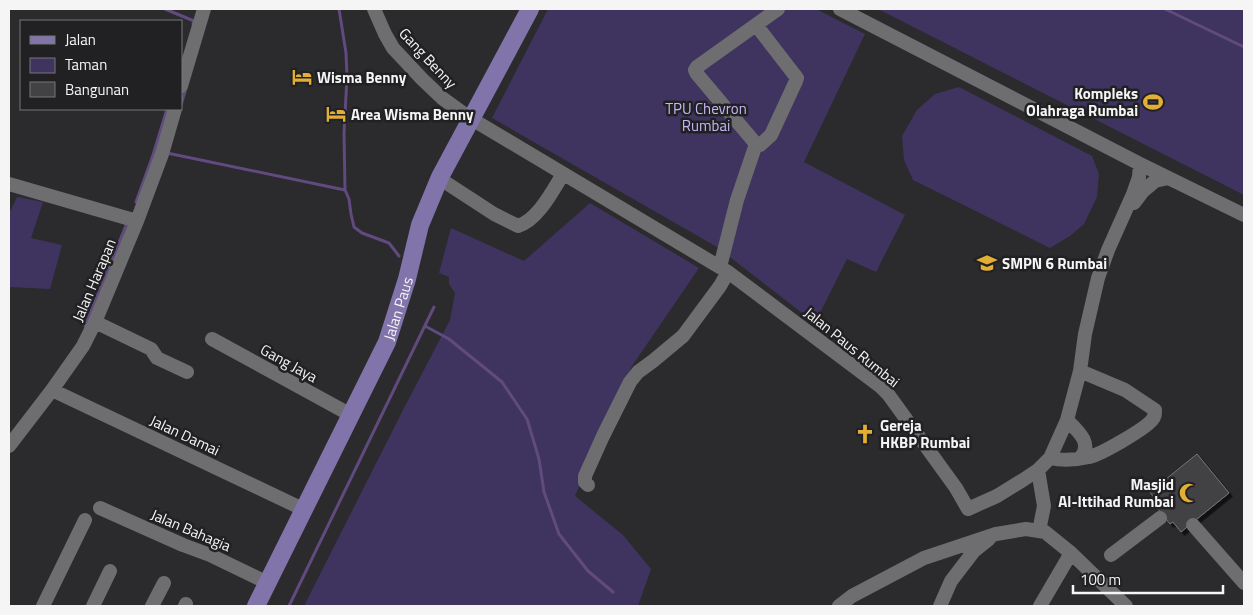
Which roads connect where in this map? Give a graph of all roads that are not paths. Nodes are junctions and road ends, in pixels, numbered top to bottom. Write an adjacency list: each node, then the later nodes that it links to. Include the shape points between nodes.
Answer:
1 (374, 9): 10 (street, Gang Benny, via 393,48 442,98)
2 (530, 9): 10 (main road, Jalan Paus)
3 (540, 9): 10 (main road, Jalan Paus)
4 (778, 9): 7 (street)
5 (840, 9): 12 (street)
6 (202, 10): 8 (street)
7 (756, 25): 11 (street, via 796,81 771,135 760,145); 11 (street, via 696,70)
8 (182, 82)
9 (175, 110): 19 (street, Jalan Harapan, via 162,154)
10 (476, 121): 13 (street, Jalan Paus Rumbai); 16 (main road, Jalan Paus); 26 (main road, Jalan Paus, via 440,177 420,224 387,342)
11 (756, 144): 20 (street, via 736,200)
12 (1140, 164): 14 (street); 17 (street, Jalan Paus Rumbai, via 1139,177)
13 (563, 174): 16 (street, via 543,205 521,225 494,214); 20 (street, Jalan Paus Rumbai)
14 (1168, 178): 17 (street, via 1155,181); 18 (street)
15 (9, 184): 19 (street)
16 (448, 184): 50 (main road, Jalan Paus, via 429,229 417,282 396,344)
17 (1124, 212): 23 (street, Jalan Paus Rumbai, via 1098,278)
18 (1244, 215)
19 (132, 219): 21 (street, Jalan Harapan)
20 (724, 269): 31 (street, Jalan Paus Rumbai, via 881,387 968,509 997,496); 32 (street, via 720,286 683,336 630,382 585,476)
21 (98, 323): 24 (street, via 151,349 157,358); 25 (street, Jalan Harapan)
22 (212, 339): 26 (street, Gang Jaya)
23 (1080, 371): 27 (street, Jalan Paus Rumbai); 30 (street, via 1125,390 1156,413 1150,422 1116,444 1090,457)
24 (187, 372)
25 (55, 391): 28 (street, Jalan Harapan); 34 (street, Jalan Damai)
26 (350, 415): 34 (main road, Jalan Paus)
27 (1067, 420): 29 (street, Jalan Paus Rumbai); 30 (street, via 1081,433 1084,441 1085,451)
28 (9, 446)
29 (1050, 458): 30 (street); 31 (street, Jalan Paus Rumbai)
30 (1080, 458)
31 (1038, 470): 38 (street, via 1044,506)
32 (588, 485)
33 (100, 508): 43 (street, Jalan Bahagia)
34 (305, 510): 43 (main road, Jalan Paus)
35 (1160, 518): 41 (street)
36 (85, 520): 46 (street)
37 (1193, 525): 45 (street)
38 (1033, 530): 39 (street); 40 (street, via 1045,532)
39 (996, 534): 51 (street, via 924,558); 52 (street, via 968,558 951,581)
40 (1071, 553): 53 (street); 54 (street)
41 (1111, 555)
42 (110, 571): 47 (street)
43 (268, 582): 49 (main road, Jalan Paus)
44 (164, 583): 48 (street)
45 (1244, 583)
46 (43, 606)
47 (93, 606)
48 (152, 606)
49 (256, 606)
50 (266, 606)
51 (839, 606)
52 (940, 606)
53 (1040, 606)
54 (1126, 606)

